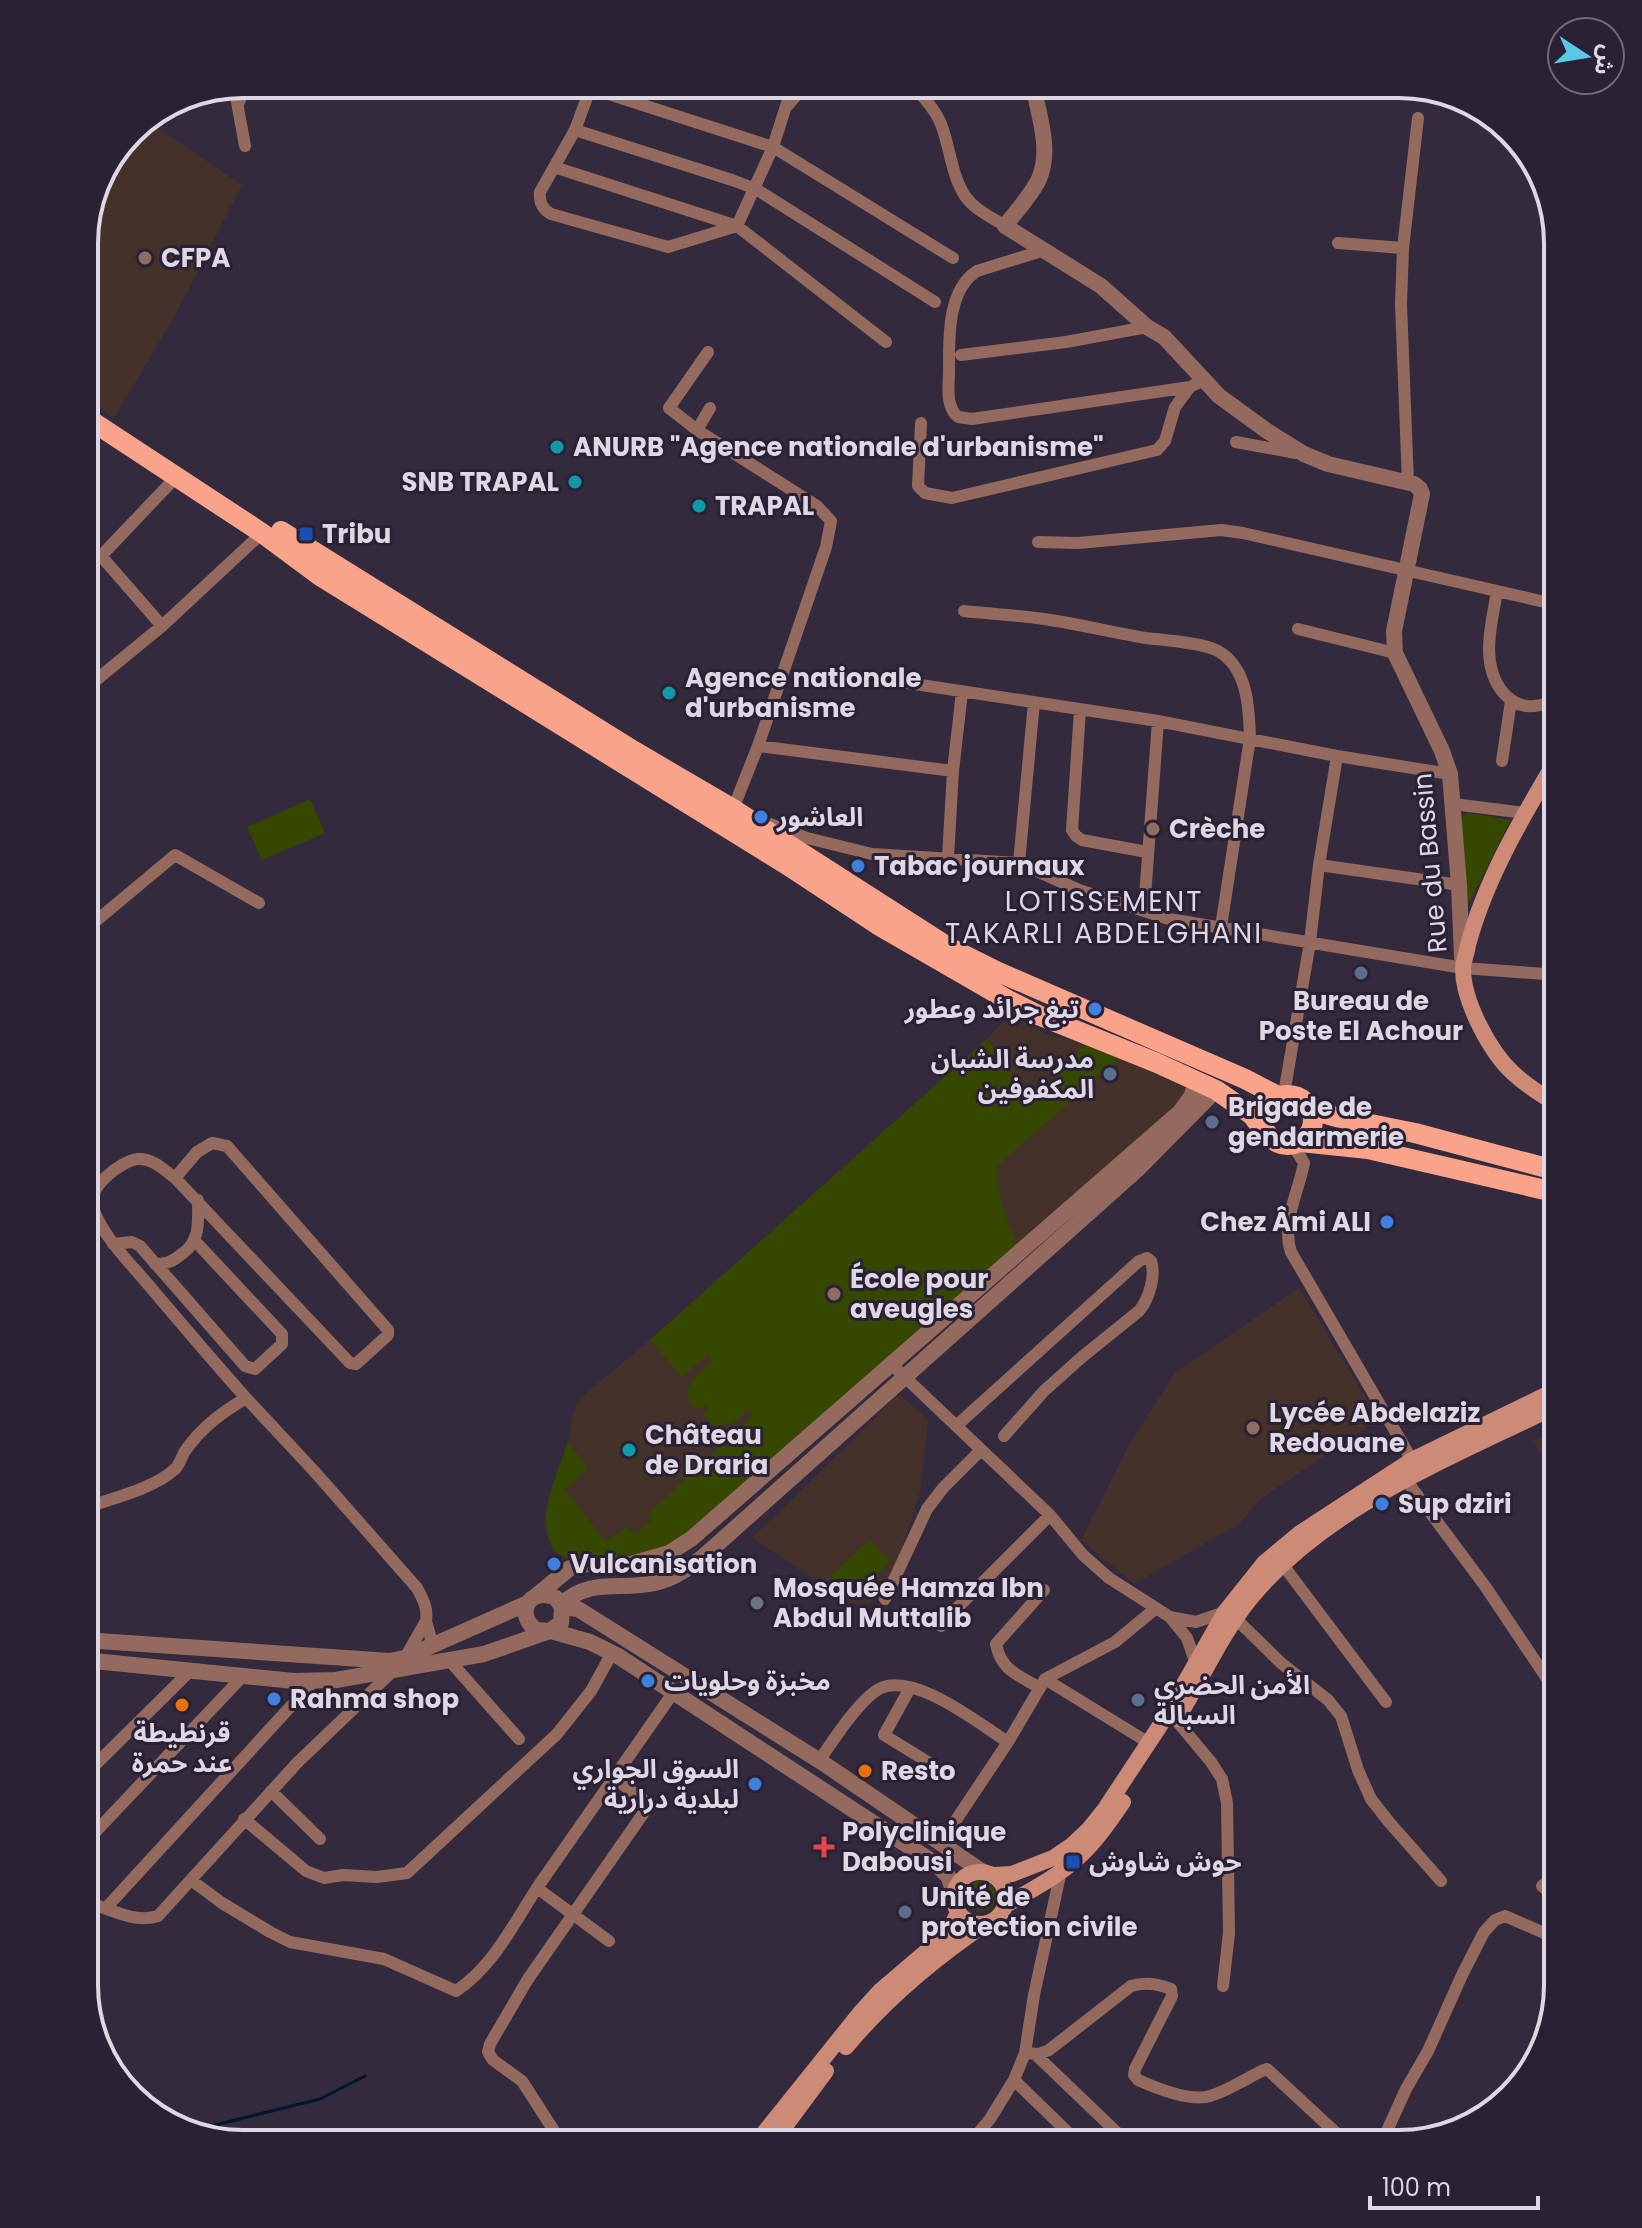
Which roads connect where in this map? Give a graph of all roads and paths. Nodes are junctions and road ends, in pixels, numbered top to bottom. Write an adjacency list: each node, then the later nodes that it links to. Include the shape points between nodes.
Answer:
1 (237, 98): 9 (street)
2 (241, 98): 9 (street)
3 (587, 98): 12 (street)
4 (628, 98): 14 (street)
5 (789, 98): 10 (street)
6 (794, 98): 10 (street)
7 (924, 98): 18 (street, via 941,124 965,195)
8 (1036, 98): 18 (street, via 1043,167)
9 (238, 104): 13 (street)
10 (786, 107): 14 (street)
11 (1418, 118): 20 (street)
12 (575, 130): 15 (street); 16 (street)
13 (245, 146)
14 (773, 147): 16 (street); 22 (street)
15 (554, 167): 17 (street); 17 (street, via 539,197 551,214 668,247)
16 (756, 189): 17 (street); 23 (street)
17 (737, 226): 25 (street)
18 (1005, 226): 21 (street)
19 (1338, 243): 20 (street)
20 (1403, 248): 37 (street)
21 (1045, 250): 24 (street, via 1101,286); 28 (street, via 968,277 957,299 949,343 953,413 965,420)
22 (953, 258)
23 (935, 302)
24 (1147, 327): 27 (street); 28 (street, via 1164,337)
25 (886, 342)
26 (708, 352): 33 (street, via 669,408)
27 (961, 355)
28 (1196, 383): 31 (street, via 1175,407 1157,450 952,498 925,493 918,486); 35 (street)
29 (710, 408): 33 (street)
30 (98, 413): 63 (main road, via 341,570)
31 (921, 423)
32 (98, 425): 36 (main road)
33 (697, 430): 56 (street, via 817,506 831,521)
34 (1236, 442): 35 (street)
35 (1304, 454): 37 (street)
36 (177, 476): 38 (main road); 44 (street, via 101,556)
37 (1408, 483): 40 (street, Rue du Bassin, via 1422,494)
38 (262, 533): 44 (street); 77 (main road, via 320,576 878,925 1038,1015)
39 (1038, 542): 40 (street, via 1221,530)
40 (1405, 571): 41 (street); 46 (street, Rue du Bassin)
41 (1497, 591): 42 (street); 50 (street, via 1490,664 1494,680)
42 (1544, 602)
43 (964, 611): 55 (street, via 1042,618 1216,649 1243,682)
44 (162, 626): 47 (street)
45 (1298, 629): 46 (street)
46 (1395, 653): 60 (street, Rue du Bassin)
47 (98, 679)
48 (895, 681): 49 (street)
49 (962, 692): 51 (street); 59 (street)
50 (1511, 701): 52 (street, via 1529,707); 58 (street)
51 (1034, 702): 53 (street); 67 (street)
52 (1544, 703)
53 (1080, 710): 54 (street); 65 (street, via 1072,830 1082,840)
54 (1158, 721): 55 (street); 65 (street)
55 (1250, 738): 57 (street); 73 (street)
56 (758, 746): 59 (street); 63 (street)
57 (1337, 756): 60 (street); 68 (street)
58 (1502, 761)
59 (953, 771): 66 (street)
60 (1450, 774): 62 (street, Rue du Bassin)
61 (1544, 781): 64 (main road)
62 (1453, 804): 64 (street); 69 (street, Rue du Bassin)
63 (733, 809): 66 (street, via 807,838 872,854); 78 (main road, via 948,947)
64 (1525, 813): 75 (main road, via 1483,900)
65 (1147, 852): 71 (street)
66 (948, 857): 67 (street)
67 (1019, 863): 71 (street, via 1079,890)
68 (1319, 865): 69 (street); 74 (street)
69 (1459, 885): 75 (street, Rue du Bassin)
70 (259, 903): 72 (street, via 175,855)
71 (1144, 910): 73 (street)
72 (98, 919)
73 (1221, 927): 74 (street)
74 (1310, 942): 75 (street); 78 (street)
75 (1463, 968): 76 (street); 79 (main road, via 1478,1023 1495,1051 1512,1072)
76 (1544, 974)
77 (1207, 1086): 81 (main road, via 1252,1115); 92 (street); 93 (street, via 1139,1168)
78 (1281, 1095): 80 (main road, via 1297,1096); 81 (main road, via 1263,1114)
79 (1544, 1095)
80 (1312, 1110): 82 (main road, via 1312,1129); 83 (main road)
81 (1266, 1134): 82 (main road, via 1283,1145)
82 (1297, 1144): 86 (main road, via 1368,1149); 100 (street, via 1304,1163 1290,1213 1289,1246)
83 (1544, 1167)
84 (175, 1178): 85 (street, via 140,1159 126,1162); 87 (street); 87 (street, via 197,1152 212,1143 227,1146 388,1335 356,1364 350,1363)
85 (98, 1184)
86 (1544, 1190)
87 (198, 1200): 89 (street)
88 (98, 1216): 90 (street)
89 (195, 1241): 91 (street, via 169,1264); 91 (street, via 282,1334 282,1344 255,1369 245,1366)
90 (113, 1244): 91 (street, via 132,1242); 95 (street)
91 (155, 1264)
92 (890, 1363): 93 (street); 106 (street, via 691,1539 669,1553 631,1564 570,1568)
93 (905, 1378): 97 (street); 108 (street, via 681,1574 653,1584 591,1587 570,1595)
94 (1544, 1396): 100 (main road)
95 (246, 1398): 102 (street, via 220,1413 176,1467); 112 (street, via 417,1588 425,1602)
96 (1544, 1412): 101 (main road)
97 (956, 1426): 98 (street, via 1139,1261 1151,1261 1154,1274 1144,1305 1044,1391); 99 (street)
98 (1004, 1436)
99 (981, 1450): 103 (street); 107 (street, via 927,1509)
100 (1412, 1460): 110 (main road, via 1300,1533 1264,1563)
101 (1406, 1480): 104 (main road, via 1342,1518); 123 (street)
102 (98, 1503)
103 (1050, 1515): 109 (street, via 1083,1555); 113 (street)
104 (1283, 1565): 110 (main road); 129 (street)
105 (1044, 1590): 126 (street, via 996,1644 999,1659 1009,1669)
106 (532, 1599): 108 (street, via 548,1594); 114 (street, via 525,1613 528,1623); 116 (street)
107 (885, 1599)
108 (562, 1606): 114 (street, via 561,1623); 134 (street, via 578,1609)
109 (1155, 1609): 111 (street); 126 (street, via 1115,1642)
110 (1230, 1616): 111 (street, via 1196,1622); 121 (main road); 130 (main road); 146 (street, via 1341,1716 1371,1799)
111 (1170, 1617): 121 (street, via 1187,1638)
112 (426, 1621): 116 (street); 120 (street)
113 (941, 1626)
114 (551, 1631): 117 (street); 118 (street)
115 (98, 1641): 120 (street)
116 (433, 1646): 120 (street)
117 (612, 1653): 128 (street); 139 (street, via 557,1734 407,1873 324,1878 306,1871)
118 (449, 1660): 120 (street); 131 (street)
119 (98, 1661): 122 (street)
120 (400, 1664): 125 (street); 138 (street)
121 (1196, 1664): 133 (main road)
122 (190, 1671): 124 (street); 135 (street)
123 (1544, 1674)
124 (243, 1676): 125 (street); 140 (street)
125 (314, 1681): 151 (street)
126 (1043, 1684): 132 (street); 133 (street)
127 (910, 1688): 132 (street, via 928,1692); 134 (street, via 878,1690 851,1716); 136 (street, via 884,1735)
128 (673, 1693): 137 (street); 148 (street, via 936,1864)
129 (1386, 1702)
130 (1176, 1720): 143 (main road, via 1106,1827); 157 (street, via 1222,1779 1227,1803 1229,1933)
131 (519, 1739)
132 (1008, 1742): 142 (street)
133 (1149, 1743): 144 (main road, via 1105,1809 1072,1845 1033,1867 1012,1874)
134 (819, 1761): 142 (street)
135 (98, 1762)
136 (936, 1767)
137 (614, 1778): 147 (street); 153 (street, via 647,1808)
138 (271, 1791): 139 (street); 141 (street)
139 (244, 1819): 145 (street)
140 (98, 1829)
141 (320, 1839)
142 (940, 1844): 144 (street)
143 (1061, 1871): 150 (main road); 158 (street, via 1034,1995)
144 (988, 1873): 148 (main road, via 975,1872 961,1880); 150 (main road, via 1005,1888)
145 (191, 1880): 147 (street, via 290,1942 384,1959 456,1991 486,1965); 151 (street, via 149,1919)
146 (1441, 1881)
147 (537, 1888): 153 (street)
148 (955, 1894): 152 (main road)
149 (98, 1905): 151 (street)
150 (1006, 1905): 154 (main road)
151 (106, 1908)
152 (958, 1912): 154 (main road, via 971,1922); 161 (main road, via 942,1938 860,2013)
153 (573, 1915): 156 (street); 160 (street, via 528,1979 488,2052 522,2081)
154 (987, 1923): 162 (main road, via 897,1992)
155 (1544, 1933): 167 (street, via 1505,1916 1484,1932)
156 (609, 1941)
157 (1223, 1986)
158 (1030, 2054): 159 (street); 165 (street); 166 (street, via 1049,2050 1131,1986 1169,1988 1172,1996 1135,2069 1138,2080 1202,2098 1267,2069)
159 (1014, 2080): 163 (street); 164 (street)
160 (554, 2130)
161 (766, 2130)
162 (782, 2130)
163 (981, 2130)
164 (1066, 2130)
165 (1114, 2130)
166 (1333, 2130)
167 (1387, 2130)

